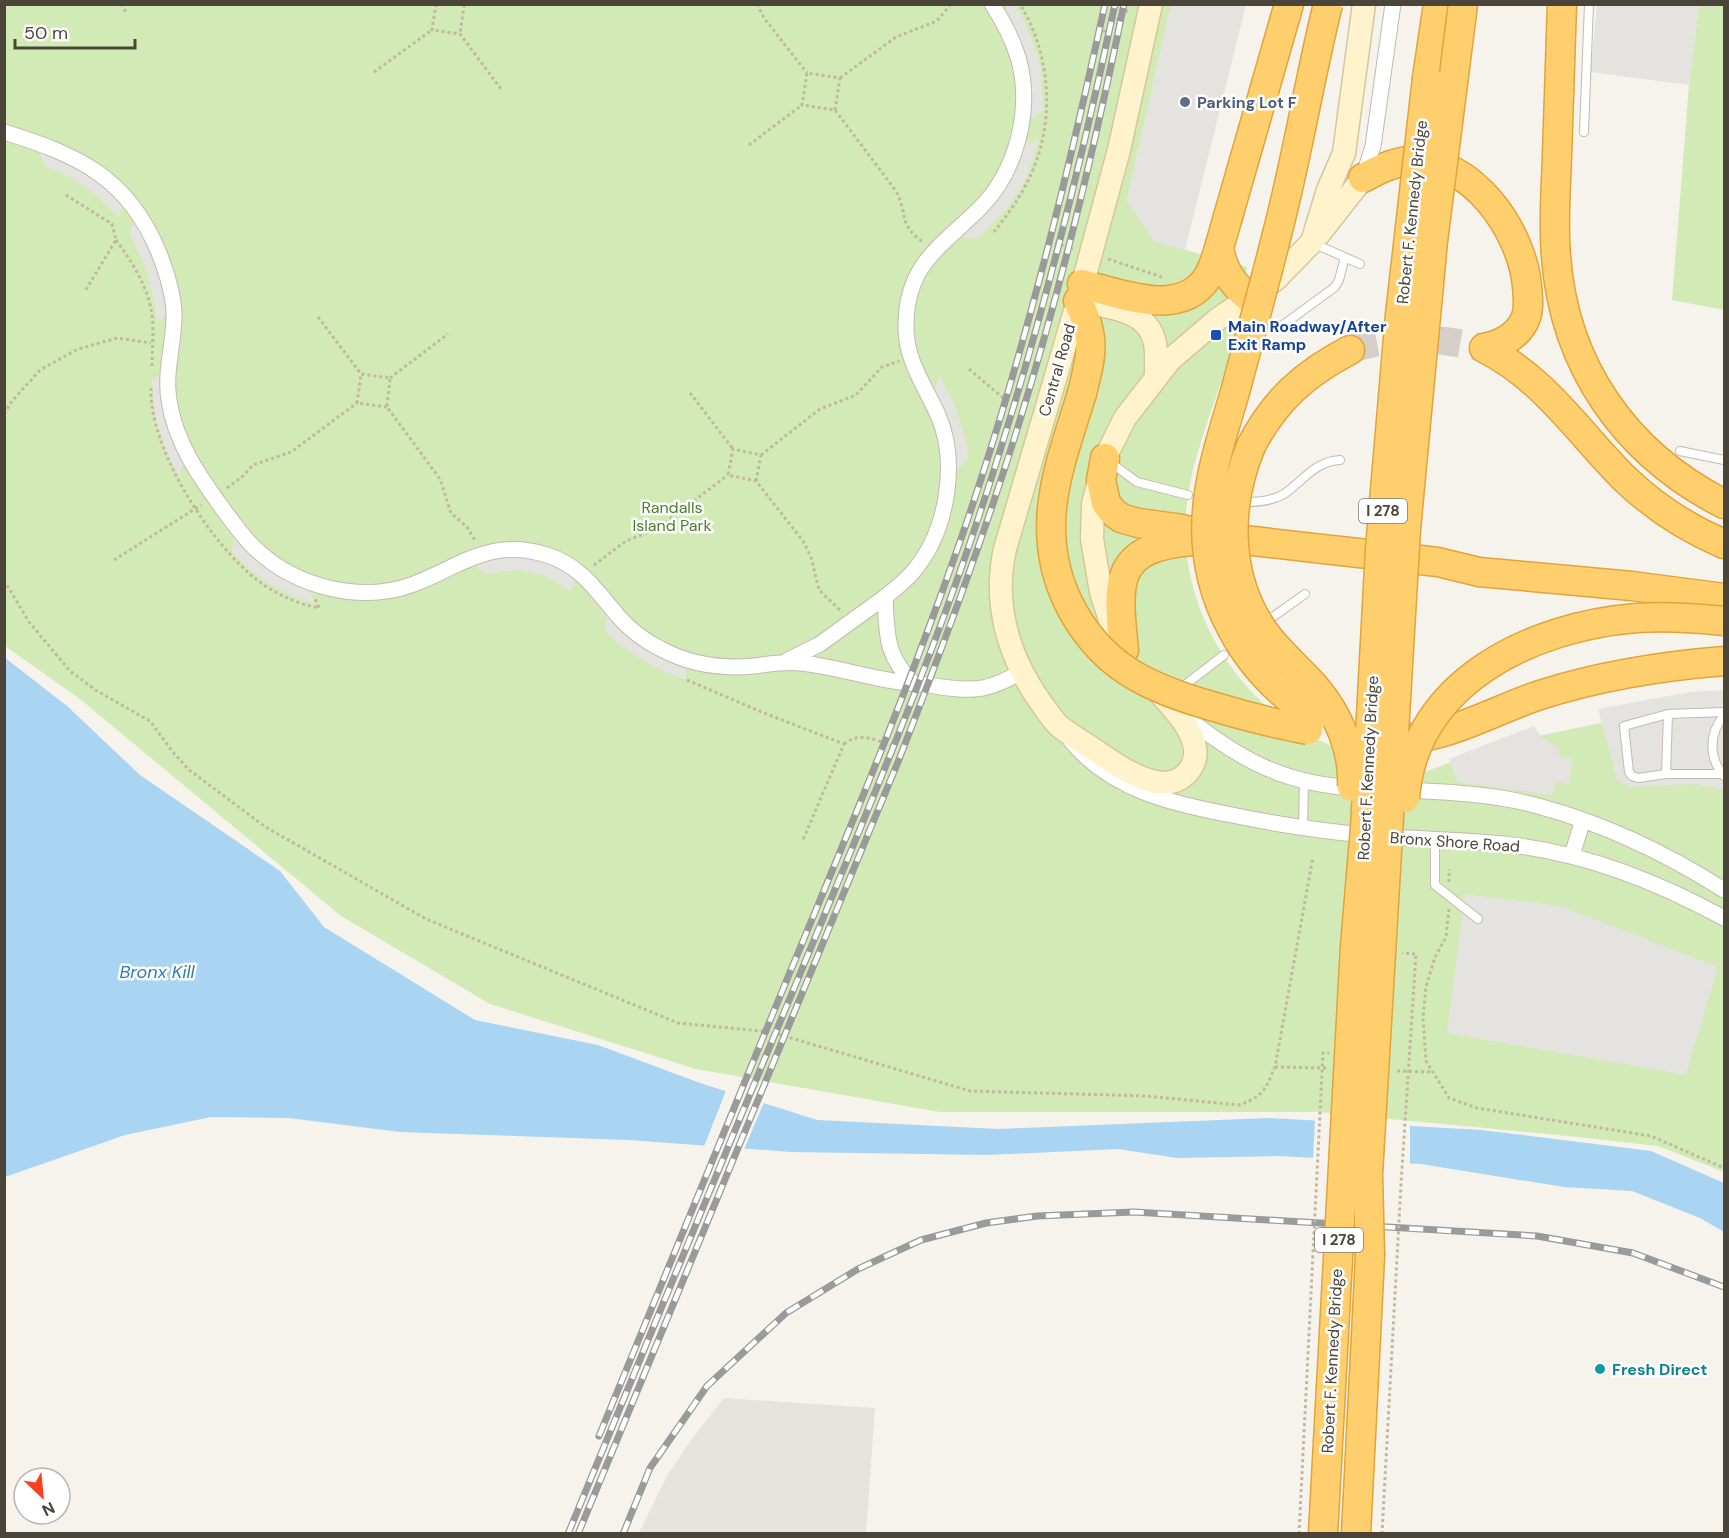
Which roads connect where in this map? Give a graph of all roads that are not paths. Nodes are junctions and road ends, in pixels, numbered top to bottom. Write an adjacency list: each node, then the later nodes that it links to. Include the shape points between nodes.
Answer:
1 (992, 4): 35 (street, via 1019,60 1023,107 1016,147 996,190 933,250 911,291 907,342 938,416 946,441 948,469 936,530 922,560)
2 (1151, 4): 18 (street, Central Road, via 1119,150)
3 (1289, 4): 15 (highway)
4 (1328, 4): 48 (highway, bridge, via 1278,233 1214,467 1206,530 1217,593 1231,628 1263,676)
5 (1364, 4): 14 (street, via 1344,153)
6 (1393, 4): 13 (street, via 1373,146)
7 (1438, 4): 60 (highway, Robert F. Kennedy Bridge / I 278, bridge, via 1394,386)
8 (1463, 4): 61 (highway, Robert F. Kennedy Bridge / I 278, bridge, via 1436,211 1406,529 1368,1174)
9 (1562, 4): 28 (highway, via 1555,236 1567,320 1587,372 1621,424 1665,467)
10 (1589, 4): 12 (lane)
11 (4, 132): 42 (street, via 51,146 85,163 114,185 137,210 167,274 174,311 168,388 174,423 186,455 248,542 274,564 307,582 338,590 378,592 429,578 481,553 511,549 548,555 595,586 633,631 664,651 715,666)
12 (1584, 132)
13 (1363, 178): 14 (street); 31 (highway, via 1398,162 1420,161 1453,171 1477,189 1508,224 1520,249 1528,293 1527,315 1514,335 1484,348 1512,363 1538,385 1642,494 1694,529)
14 (1312, 242): 16 (lane); 19 (street, via 1275,279)
15 (1219, 248): 18 (highway, via 1207,279 1176,300); 19 (highway, via 1228,277)
16 (1345, 257): 17 (lane); 20 (lane, via 1335,287 1283,325 1273,328)
17 (1360, 264)
18 (1080, 292): 22 (street, via 1145,323 1155,341); 43 (street, Central Road, via 1002,563 1000,592 1005,623); 48 (highway, bridge, via 1091,344 1090,363 1058,479 1051,521 1060,582 1078,621 1102,652 1146,683 1205,705)
19 (1249, 298): 20 (street)
20 (1221, 316): 22 (street, via 1186,344)
21 (1350, 350): 60 (highway, bridge, via 1300,381 1267,418 1245,462 1233,522 1237,570 1253,611 1268,636 1324,699 1349,748)
22 (1156, 376): 24 (street, via 1125,418)
23 (1680, 451): 26 (lane)
24 (1104, 458): 27 (lane, via 1137,482); 30 (highway, via 1104,497 1121,518); 39 (street, via 1093,504 1094,557 1105,608)
25 (1340, 460): 29 (lane, via 1320,465 1276,498)
26 (1725, 460)
27 (1188, 495)
28 (1716, 498)
29 (1247, 502)
30 (1226, 538): 32 (highway, via 1438,562 1479,560); 39 (highway, via 1166,543 1137,558 1122,580 1119,594)
31 (1725, 544)
32 (1633, 581): 33 (highway); 36 (highway)
33 (1725, 585)
34 (1305, 594): 37 (lane)
35 (885, 597): 42 (street, via 820,644); 44 (street, via 889,648 897,665)
36 (1725, 598)
37 (1270, 619)
38 (1725, 621): 61 (highway, bridge, via 1638,618 1588,625 1542,639 1479,671 1449,697 1425,729 1411,761 1406,788 1383,1173)
39 (1125, 650): 45 (street)
40 (1224, 655): 45 (lane)
41 (1725, 661): 48 (highway, via 1654,669 1579,684 1415,738 1382,738)
42 (785, 662): 44 (street)
43 (1021, 672): 44 (street, via 998,684 975,689); 49 (street, Central Road)
44 (914, 684)
45 (1165, 700): 49 (street, via 1189,730 1195,748 1193,765 1173,782 1155,782 1133,774); 52 (street, via 1238,753)
46 (1668, 714): 47 (lane); 50 (lane); 50 (lane, via 1624,726 1632,776)
47 (1725, 714): 51 (lane, via 1713,736 1712,749)
48 (1311, 723)
49 (1058, 725): 54 (street, Bronx Shore Road, via 1084,757 1137,790 1212,812)
50 (1666, 774): 51 (lane)
51 (1723, 775)
52 (1304, 782): 53 (street, via 1482,796 1536,805); 54 (lane)
53 (1583, 820): 56 (street); 57 (street, via 1655,849)
54 (1303, 828): 55 (street, Bronx Shore Road)
55 (1435, 838): 56 (street, Bronx Shore Road); 59 (lane, via 1435,885)
56 (1572, 855): 58 (street, Bronx Shore Road, via 1663,886)
57 (1725, 890)
58 (1725, 918)
59 (1478, 919)
60 (1355, 946): 62 (highway, Robert F. Kennedy Bridge / I 278, bridge)
61 (1370, 1256): 63 (highway, Robert F. Kennedy Bridge / I 278)
62 (1323, 1533)
63 (1356, 1533)

